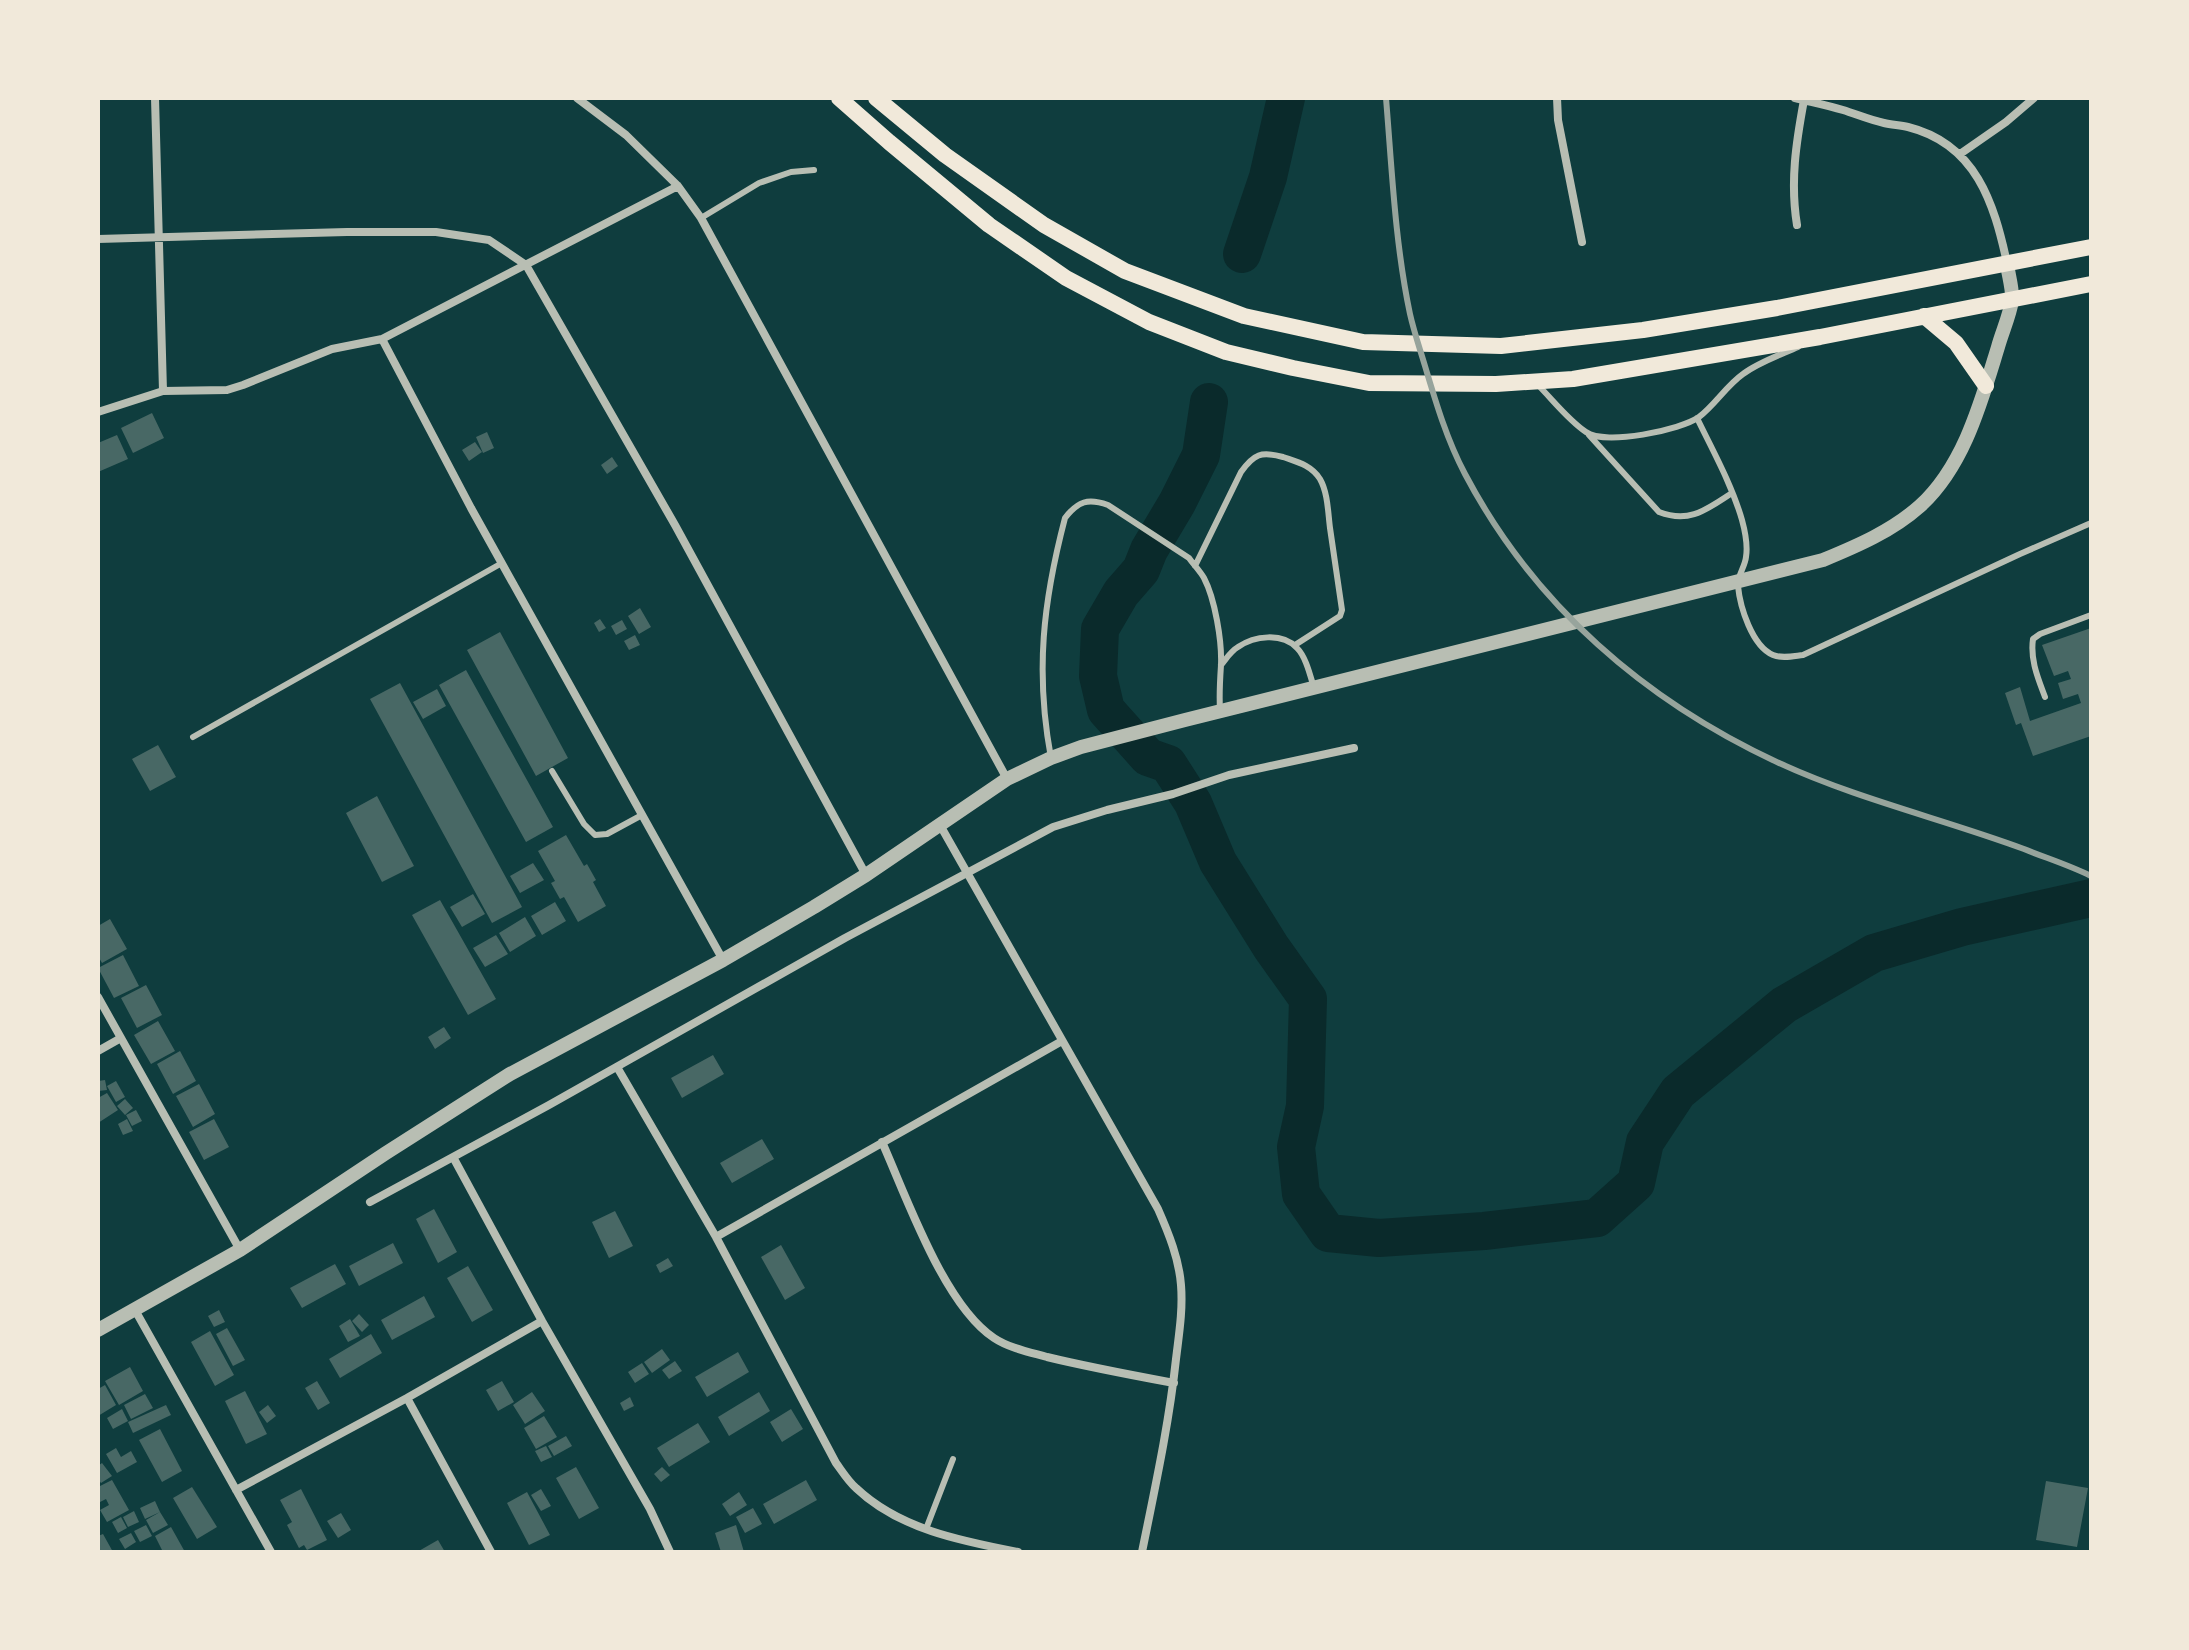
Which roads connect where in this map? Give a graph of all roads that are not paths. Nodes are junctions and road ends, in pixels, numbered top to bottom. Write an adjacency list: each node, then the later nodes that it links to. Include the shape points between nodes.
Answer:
1 (155, 98): 13 (street)
2 (577, 98): 10 (street, via 626,135)
3 (839, 98): 24 (main road, via 989,225 1053,269 1149,322 1226,352 1369,383)
4 (876, 98): 17 (main road, via 1044,225 1125,271 1244,316 1363,342 1501,346 1567,340 1777,308)
5 (1557, 98): 15 (street)
6 (2034, 98): 8 (street)
7 (1799, 99): 8 (street, via 1909,127); 12 (street, via 1793,172)
8 (1960, 154): 17 (street, via 1990,199)
9 (814, 170): 11 (lane, via 759,183)
10 (678, 186): 11 (street); 18 (street)
11 (701, 218): 45 (street)
12 (1797, 225)
13 (159, 237): 14 (street); 18 (street, via 436,232 489,240); 26 (street)
14 (98, 239)
15 (1582, 242)
16 (2091, 247): 17 (main road)
17 (2007, 263): 20 (street)
18 (526, 265): 23 (street); 49 (street, via 668,511)
19 (2091, 284): 20 (main road)
20 (2012, 299): 21 (main road); 25 (street)
21 (1924, 316): 22 (main road); 25 (main road, via 1956,343)
22 (1820, 337): 24 (main road); 28 (lane, via 1746,371)
23 (382, 339): 26 (street, via 332,349 227,390); 32 (street)
24 (1534, 381): 29 (lane)
25 (1986, 386): 34 (street, via 1957,458 1920,506 1859,545)
26 (163, 391): 27 (street)
27 (98, 412)
28 (1697, 418): 29 (lane, via 1624,438); 30 (lane)
29 (1588, 434): 30 (lane, via 1659,512 1694,516)
30 (1732, 493): 34 (lane, via 1745,537 1746,556)
31 (2091, 523): 34 (lane, via 1803,655 1774,656 1761,647)
32 (502, 563): 41 (lane); 46 (street)
33 (1195, 566): 36 (lane, via 1250,459 1271,453 1309,468 1321,481 1326,502 1342,610); 37 (lane, via 1212,600); 43 (lane, via 1108,505 1096,501 1073,507 1065,518 1046,605 1041,655)
34 (1737, 583): 38 (street)
35 (2091, 615): 39 (lane, via 2033,639 2032,659)
36 (1295, 645): 37 (lane, via 1260,639 1235,649); 38 (lane)
37 (1221, 665): 40 (lane)
38 (1314, 688): 40 (street)
39 (2045, 697)
40 (1220, 711): 43 (street)
41 (193, 737)
42 (1354, 748): 48 (street, via 1229,775 1053,827)
43 (1051, 758): 45 (street)
44 (552, 771): 46 (lane, via 595,835)
45 (1007, 779): 47 (street)
46 (642, 815): 50 (street)
47 (940, 825): 48 (street); 49 (street)
48 (966, 873): 53 (street); 55 (street)
49 (866, 875): 50 (street)
50 (723, 960): 60 (street, via 510,1074)
51 (98, 997): 52 (street)
52 (121, 1038): 54 (street); 60 (street)
53 (1062, 1041): 56 (street); 64 (street, via 1158,1209 1176,1257 1181,1316)
54 (98, 1051)
55 (617, 1067): 57 (street); 59 (street)
56 (882, 1142): 59 (street); 64 (street, via 947,1283 973,1321 996,1340 1065,1361)
57 (453, 1157): 58 (street); 62 (street)
58 (370, 1202)
59 (716, 1237): 68 (street, via 836,1463 878,1506)
60 (240, 1250): 61 (street)
61 (135, 1310): 63 (street); 67 (street)
62 (542, 1321): 65 (street); 71 (street)
63 (98, 1330)
64 (1174, 1383): 73 (street)
65 (407, 1398): 67 (street); 70 (street)
66 (953, 1459): 68 (lane)
67 (236, 1490): 69 (street)
68 (926, 1529): 72 (street)
69 (271, 1552)
70 (491, 1552)
71 (670, 1552)
72 (1018, 1552)
73 (1142, 1552)

